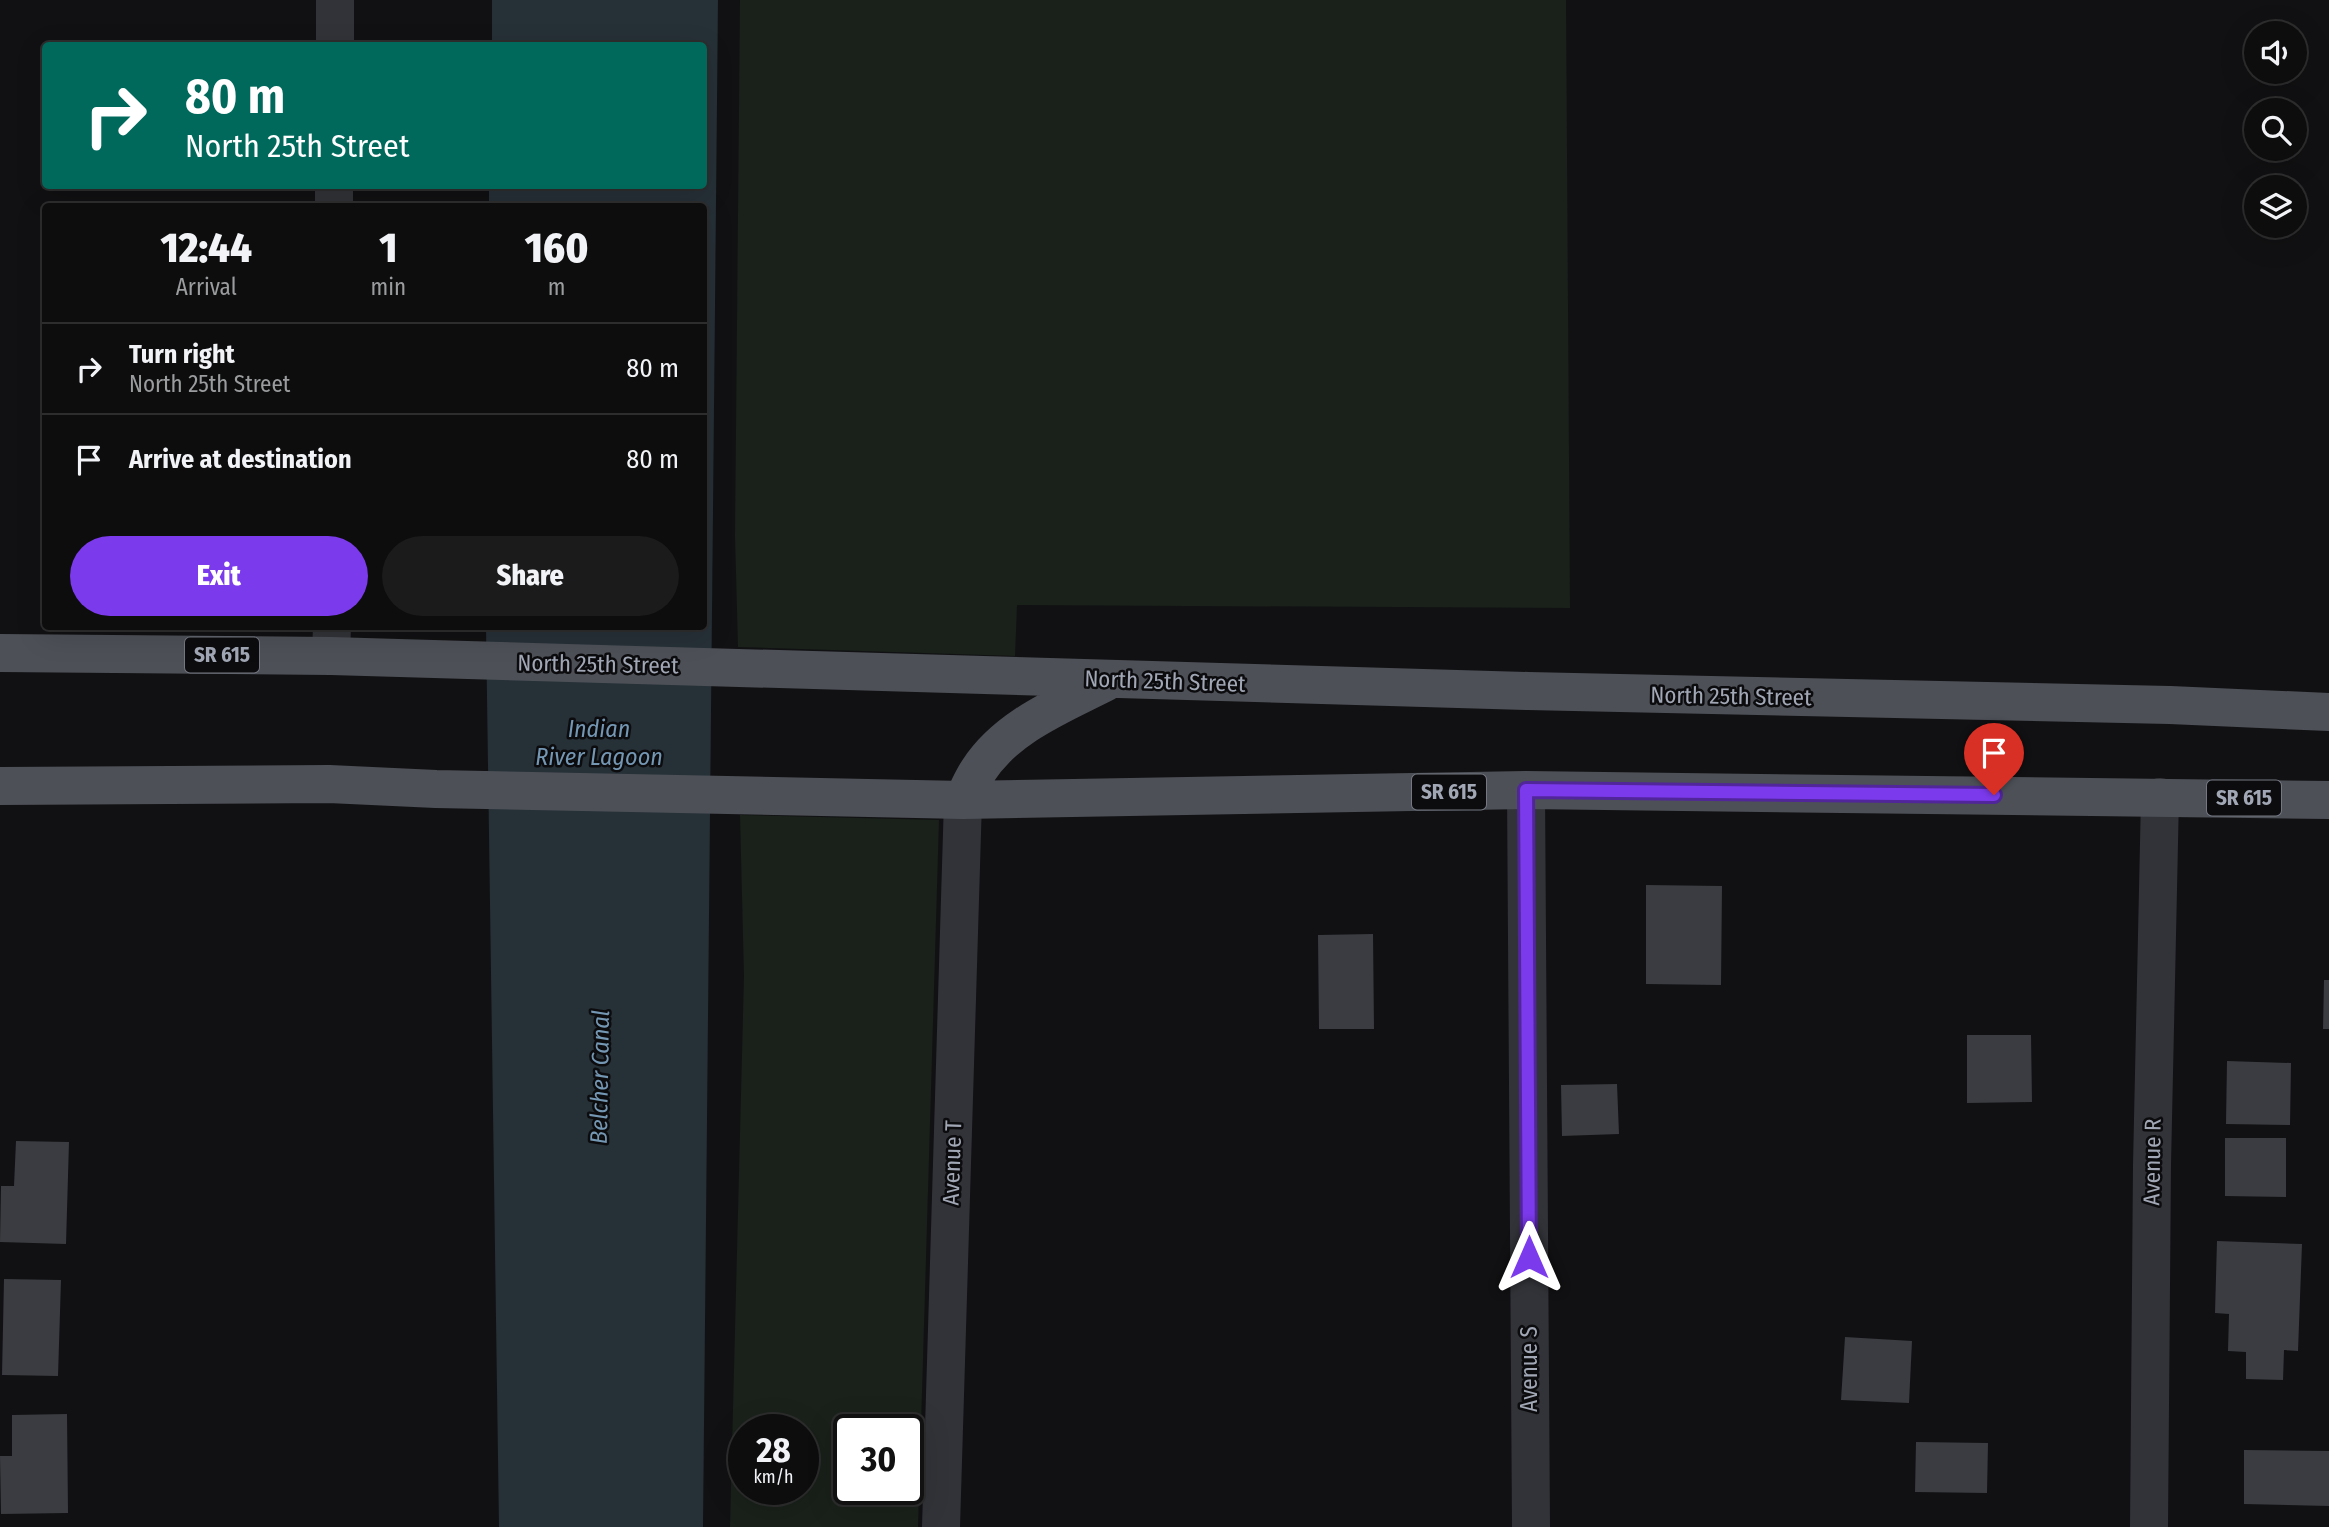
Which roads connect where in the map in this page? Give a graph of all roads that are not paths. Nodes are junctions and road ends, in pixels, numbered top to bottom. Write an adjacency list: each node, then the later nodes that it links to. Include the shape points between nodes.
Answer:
1 (335, 0): 2 (street)
2 (335, 42)
3 (332, 641): 4 (main road, North 25th Street / SR 615); 5 (main road, North 25th Street / SR 615, via 444,660)
4 (0, 653)
5 (1111, 680): 6 (main road, North 25th Street / SR 615); 10 (main road, via 1012,733 979,769)
6 (2329, 712)
7 (0, 786): 10 (main road, SR 615, via 329,785)
8 (1526, 790): 9 (main road, SR 615); 10 (main road, SR 615); 13 (street, Avenue S)
9 (2160, 797): 11 (main road, SR 615); 14 (street, Avenue R)
10 (963, 800): 12 (street, Avenue T)
11 (2329, 800)
12 (941, 1527)
13 (1531, 1527)
14 (2149, 1527)

